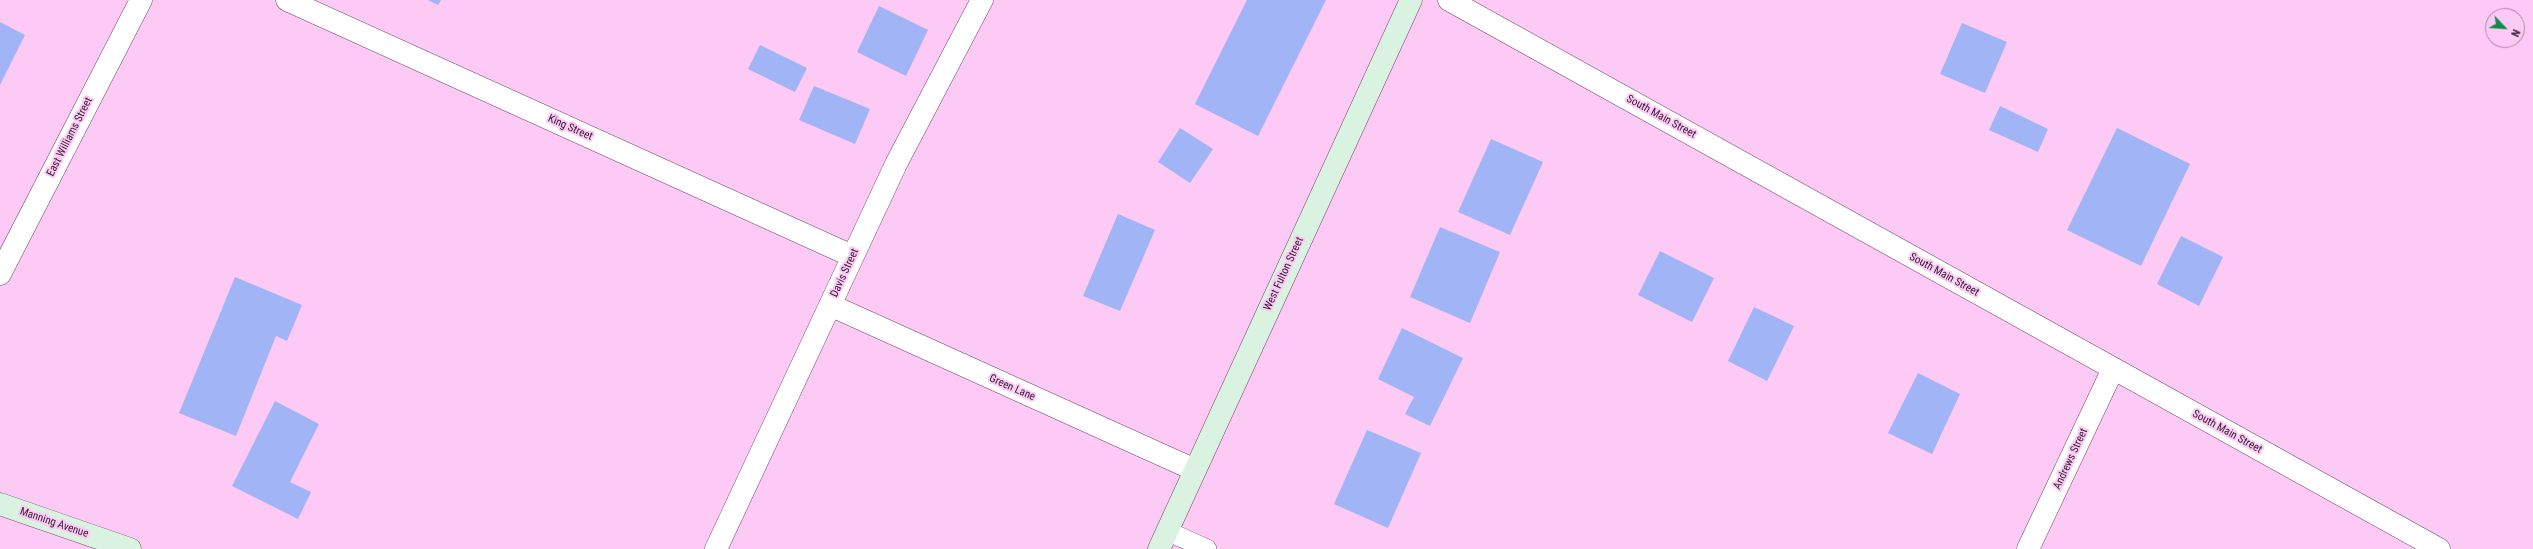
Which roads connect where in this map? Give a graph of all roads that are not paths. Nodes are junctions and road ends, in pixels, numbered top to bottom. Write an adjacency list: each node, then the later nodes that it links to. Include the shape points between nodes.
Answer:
1 (141, 0): 7 (street, East Williams Street)
2 (287, 0): 6 (street, King Street)
3 (982, 0): 6 (street, Davis Street, via 897,162)
4 (1411, 0): 10 (street, West Fulton Street)
5 (1449, 0): 9 (street, South Main Street)
6 (852, 256): 8 (street, Davis Street)
7 (0, 274)
8 (830, 305): 10 (street, Green Lane); 14 (street, Davis Street)
9 (2113, 369): 16 (street, Andrews Street); 17 (street, South Main Street)
10 (1194, 470): 12 (street, West Fulton Street)
11 (0, 504): 13 (street, Manning Avenue)
12 (1163, 540): 15 (lane)
13 (126, 548)
14 (716, 549)
15 (1207, 549)
16 (2028, 549)
17 (2439, 549)

